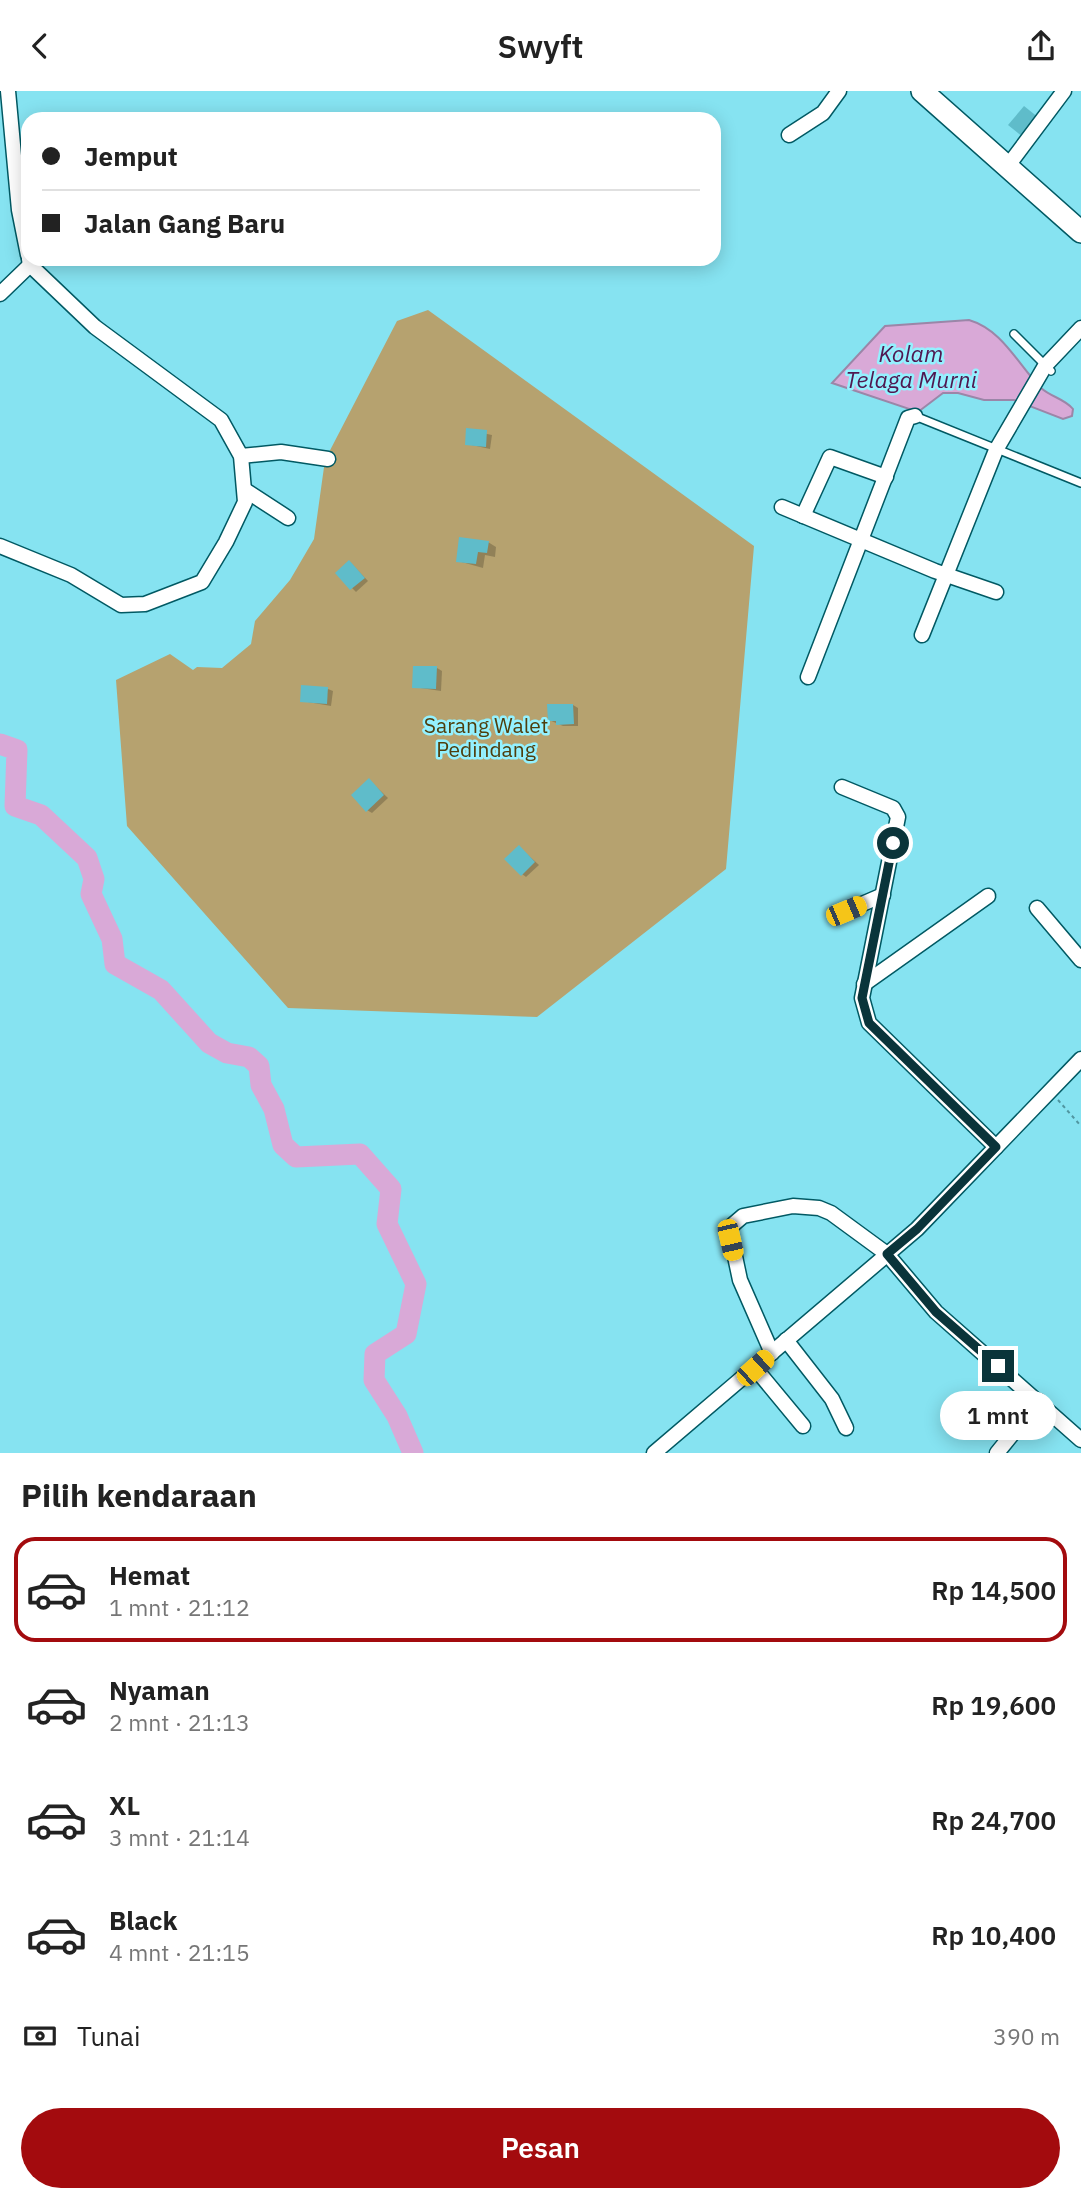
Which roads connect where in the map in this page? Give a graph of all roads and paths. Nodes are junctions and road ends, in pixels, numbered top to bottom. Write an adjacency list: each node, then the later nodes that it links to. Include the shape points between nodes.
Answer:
1 (8, 91): 7 (street)
2 (839, 91): 5 (street, via 824,113)
3 (922, 91): 6 (main road)
4 (1064, 91): 6 (street)
5 (789, 135)
6 (1007, 167): 8 (main road)
7 (21, 220)
8 (1081, 232)
9 (24, 266): 11 (street)
10 (35, 266): 18 (street, via 95,327 221,420)
11 (0, 294)
12 (1081, 328): 15 (street)
13 (1014, 334): 15 (lane)
14 (1081, 341): 15 (street)
15 (1044, 373): 17 (street)
16 (915, 416): 17 (lane); 20 (street, via 908,418)
17 (996, 450): 21 (lane); 28 (street)
18 (241, 456): 19 (street, via 281,452); 22 (street)
19 (328, 459)
20 (886, 477): 24 (street, via 830,457); 26 (street)
21 (1081, 483)
22 (245, 490): 25 (street); 27 (street, via 236,524 202,582 145,604 121,605 71,575)
23 (782, 507): 24 (street)
24 (803, 516): 26 (street)
25 (288, 519)
26 (859, 539): 28 (street); 31 (street)
27 (0, 546)
28 (946, 576): 29 (street); 30 (street)
29 (996, 592)
30 (922, 635)
31 (808, 677)
32 (842, 787): 33 (street, via 896,812)
33 (883, 895): 36 (street); 38 (street)
34 (988, 896): 38 (street)
35 (1037, 908): 37 (street)
36 (846, 911)
37 (1081, 960)
38 (864, 984): 42 (street, via 862,998 869,1023)
39 (1081, 1059): 40 (street)
40 (1050, 1092): 41 (path); 42 (street)
41 (1081, 1126)
42 (996, 1147): 43 (street)
43 (887, 1254): 44 (street); 45 (street, via 819,1208 793,1206 734,1220 730,1240 740,1280); 47 (street, via 936,1312)
44 (786, 1340): 45 (street); 49 (street, via 832,1399)
45 (772, 1353): 46 (street)
46 (755, 1368): 48 (street); 51 (street)
47 (1039, 1401): 50 (street); 52 (street)
48 (803, 1426)
49 (846, 1427)
50 (1081, 1440)
51 (654, 1453)
52 (997, 1453)

